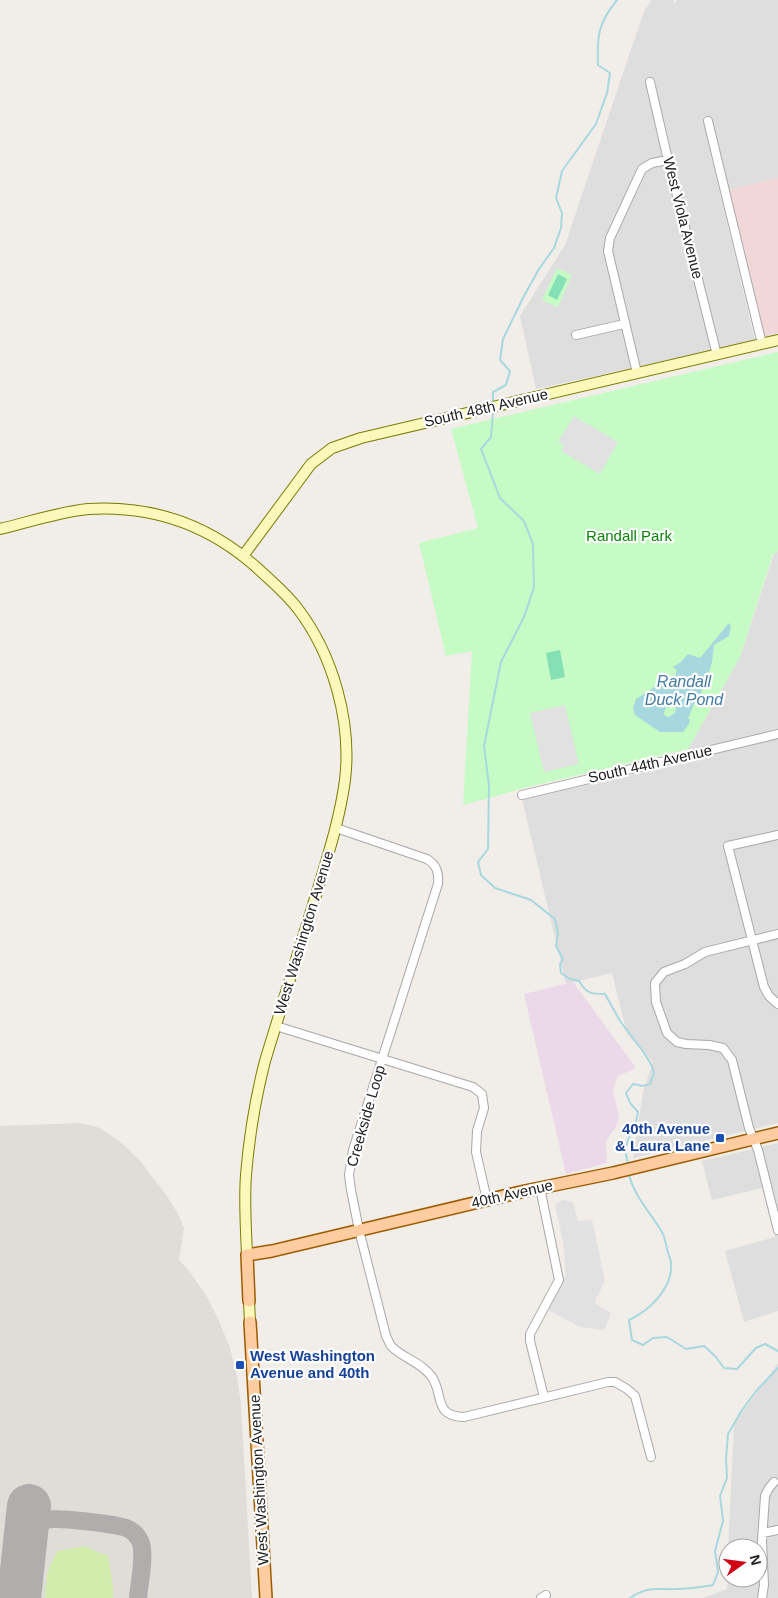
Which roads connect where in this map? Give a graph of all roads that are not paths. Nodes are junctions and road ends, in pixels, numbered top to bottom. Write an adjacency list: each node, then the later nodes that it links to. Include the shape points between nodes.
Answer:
1 (650, 82): 3 (street, West Viola Avenue)
2 (708, 121): 7 (street)
3 (668, 160): 4 (street, via 642,169 610,238 608,256); 8 (street, West Viola Avenue)
4 (624, 324): 5 (street); 9 (street)
5 (576, 336)
6 (778, 340): 7 (main road, South 48th Avenue)
7 (762, 344): 8 (main road, South 48th Avenue)
8 (717, 355): 9 (main road, South 48th Avenue)
9 (637, 373): 11 (main road, South 48th Avenue, via 361,438 332,448 311,464)
10 (0, 529): 11 (main road, West Washington Avenue, via 88,509 133,510 178,519 217,538)
11 (243, 556): 14 (main road, West Washington Avenue, via 298,609 323,650 332,672 345,729 346,755)
12 (778, 734): 13 (street, South 44th Avenue)
13 (522, 795)
14 (336, 828): 19 (main road, West Washington Avenue); 20 (street, Creekside Loop, via 427,859 436,867 438,876)
15 (778, 834): 17 (street, via 728,846)
16 (778, 934): 17 (street)
17 (751, 941): 18 (street, via 764,987); 22 (street, via 705,952 664,972 655,983 656,1002 667,1033 677,1042 723,1048 732,1060 748,1128)
18 (778, 1004)
19 (276, 1026): 20 (street); 27 (main road, West Washington Avenue, via 253,1115 246,1177)
20 (382, 1059): 24 (street, via 473,1087 482,1094 484,1108 477,1131 476,1152); 25 (street, Creekside Loop, via 350,1163 349,1175)
21 (778, 1133): 22 (main road, 40th Avenue)
22 (754, 1139): 23 (main road, 40th Avenue); 26 (street)
23 (540, 1188): 24 (main road, 40th Avenue); 30 (street, via 559,1280 530,1334)
24 (487, 1200): 25 (main road, 40th Avenue)
25 (359, 1230): 27 (main road, 40th Avenue); 30 (street, Creekside Loop, via 386,1336 391,1346 432,1377 441,1406 456,1417 464,1417)
26 (778, 1230)
27 (247, 1255): 28 (main road, West Washington Avenue)
28 (249, 1301): 29 (main road, West Washington Avenue)
29 (250, 1322): 35 (main road, West Washington Avenue)
30 (544, 1397): 31 (street, Creekside Loop, via 608,1382 627,1389 635,1396)
31 (651, 1457)
32 (774, 1482): 34 (street, via 765,1496)
33 (778, 1530): 34 (street)
34 (763, 1533): 36 (street)
35 (266, 1598)
36 (762, 1598)

